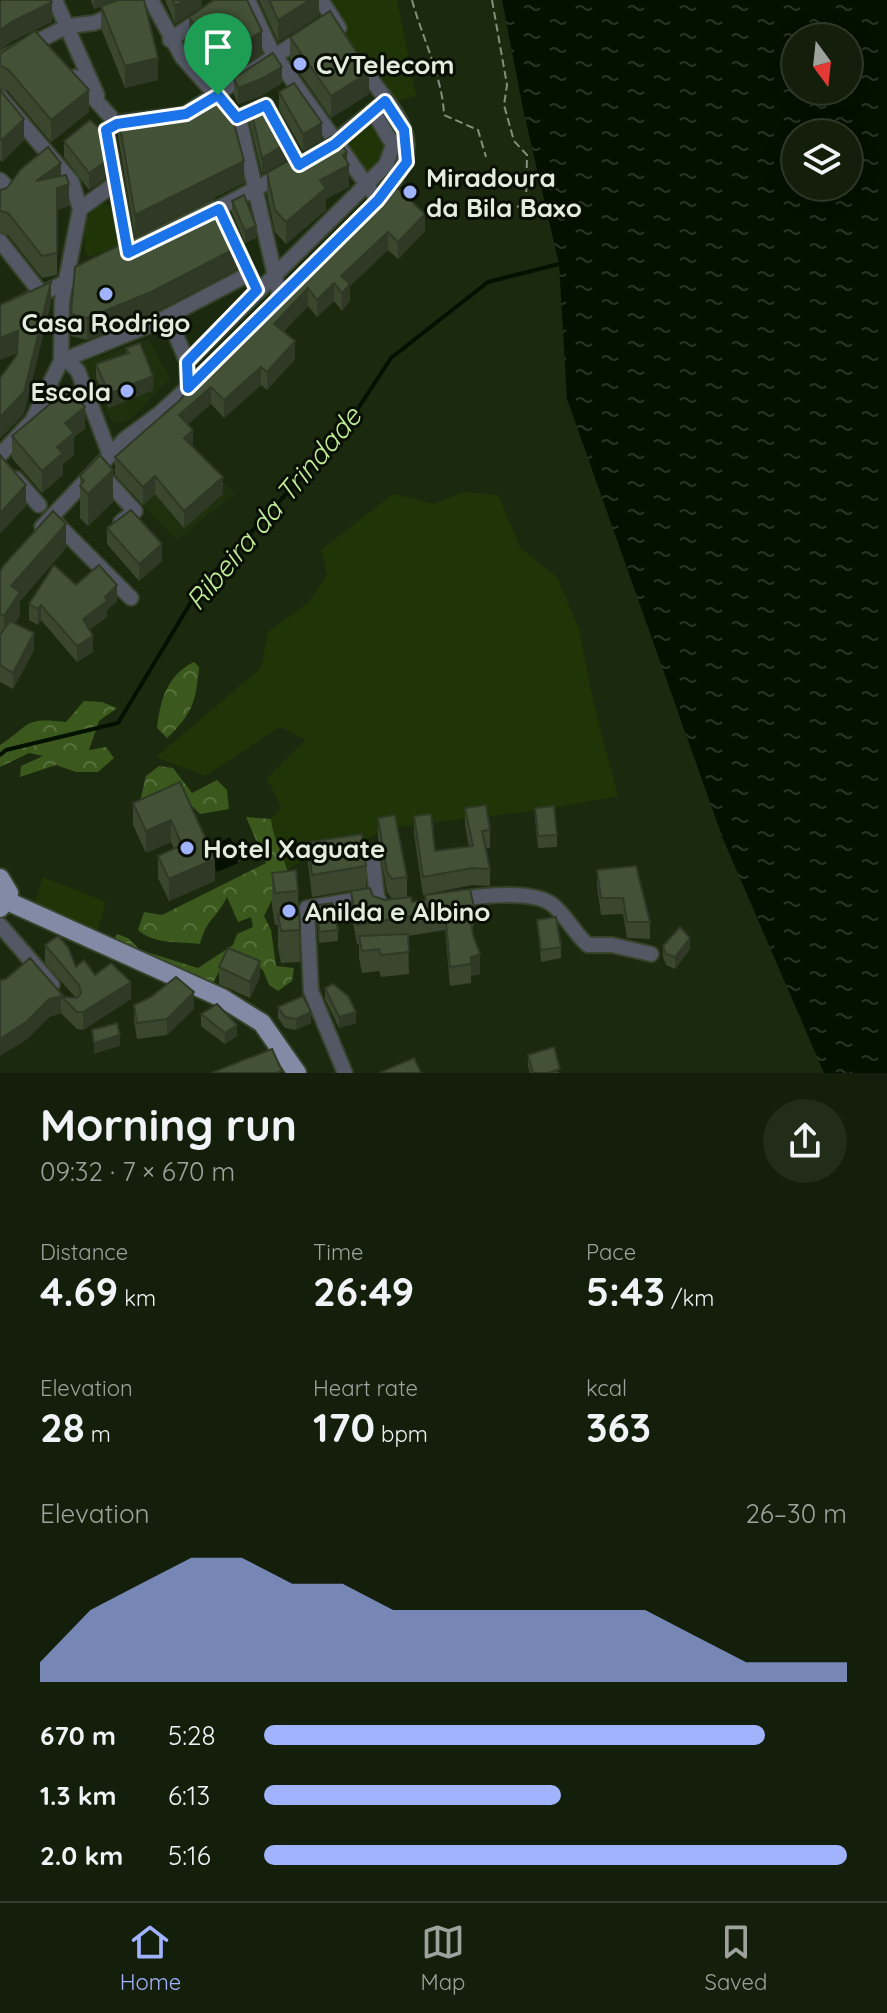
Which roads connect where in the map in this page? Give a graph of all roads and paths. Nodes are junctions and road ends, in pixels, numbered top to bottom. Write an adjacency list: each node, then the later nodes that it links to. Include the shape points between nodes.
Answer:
1 (55, 0): 9 (street)
2 (153, 0): 9 (street, via 94,23); 10 (street)
3 (228, 0): 10 (street)
4 (248, 0): 11 (street)
5 (321, 0): 8 (street)
6 (412, 0): 26 (path, via 429,60 443,87 444,115 478,130)
7 (492, 0): 33 (path, via 507,85 504,105 514,141 527,155 526,203)
8 (333, 19): 11 (street); 18 (street)
9 (68, 26): 12 (street, via 42,45); 17 (street)
10 (170, 40): 14 (street)
11 (275, 56): 14 (street); 15 (street)
12 (0, 60)
13 (68, 70): 17 (street)
14 (218, 95): 20 (street); 22 (street, via 186,114)
15 (281, 96): 20 (street); 23 (street); 27 (street)
16 (0, 97): 25 (street)
17 (100, 101): 22 (street)
18 (385, 101): 19 (street); 30 (street, via 404,130 407,162 373,205)
19 (373, 111): 23 (street); 30 (street, via 388,134 392,155)
20 (237, 118): 31 (street)
21 (88, 126): 22 (street)
22 (111, 127): 29 (street)
23 (335, 144): 27 (street); 30 (street)
24 (64, 145): 25 (street)
25 (51, 155): 34 (street, via 72,182)
26 (486, 157)
27 (299, 165): 31 (street)
28 (0, 180): 32 (street, via 11,191)
29 (116, 183): 34 (street); 40 (street, via 122,255)
30 (366, 185): 38 (street)
31 (253, 191): 35 (street); 38 (street)
32 (0, 203)
33 (517, 207)
34 (80, 209): 40 (street)
35 (219, 209): 36 (street); 39 (street)
36 (193, 222)
37 (0, 241): 42 (street)
38 (275, 273): 41 (street); 44 (street)
39 (249, 274): 41 (street); 46 (street)
40 (67, 281): 42 (street); 48 (street)
41 (257, 290): 49 (street)
42 (41, 293): 45 (street)
43 (0, 298): 45 (street)
44 (280, 298)
45 (6, 311)
46 (168, 316): 48 (street); 49 (street)
47 (222, 356): 50 (street)
48 (61, 361): 51 (street, via 78,371); 52 (street, via 32,421)
49 (187, 362): 50 (street)
50 (188, 388): 51 (street)
51 (110, 455): 53 (street)
52 (0, 457): 54 (street)
53 (96, 469): 55 (street); 56 (street, via 135,511)
54 (39, 505)
55 (50, 518): 57 (street); 58 (street)
56 (119, 523)
57 (30, 541)
58 (131, 598)
59 (372, 854): 61 (street)
60 (0, 878): 63 (main road, via 9,888)
61 (377, 896): 64 (street, via 388,910); 70 (street, via 307,908 311,991)
62 (435, 903): 67 (street, via 536,896 555,907 588,945)
63 (4, 905): 71 (main road, via 222,998 262,1023 278,1057)
64 (403, 908)
65 (0, 925): 66 (street)
66 (25, 951): 68 (street, via 26,965); 69 (street)
67 (651, 954)
68 (16, 977)
69 (61, 996)
70 (343, 1066)
71 (297, 1073)

